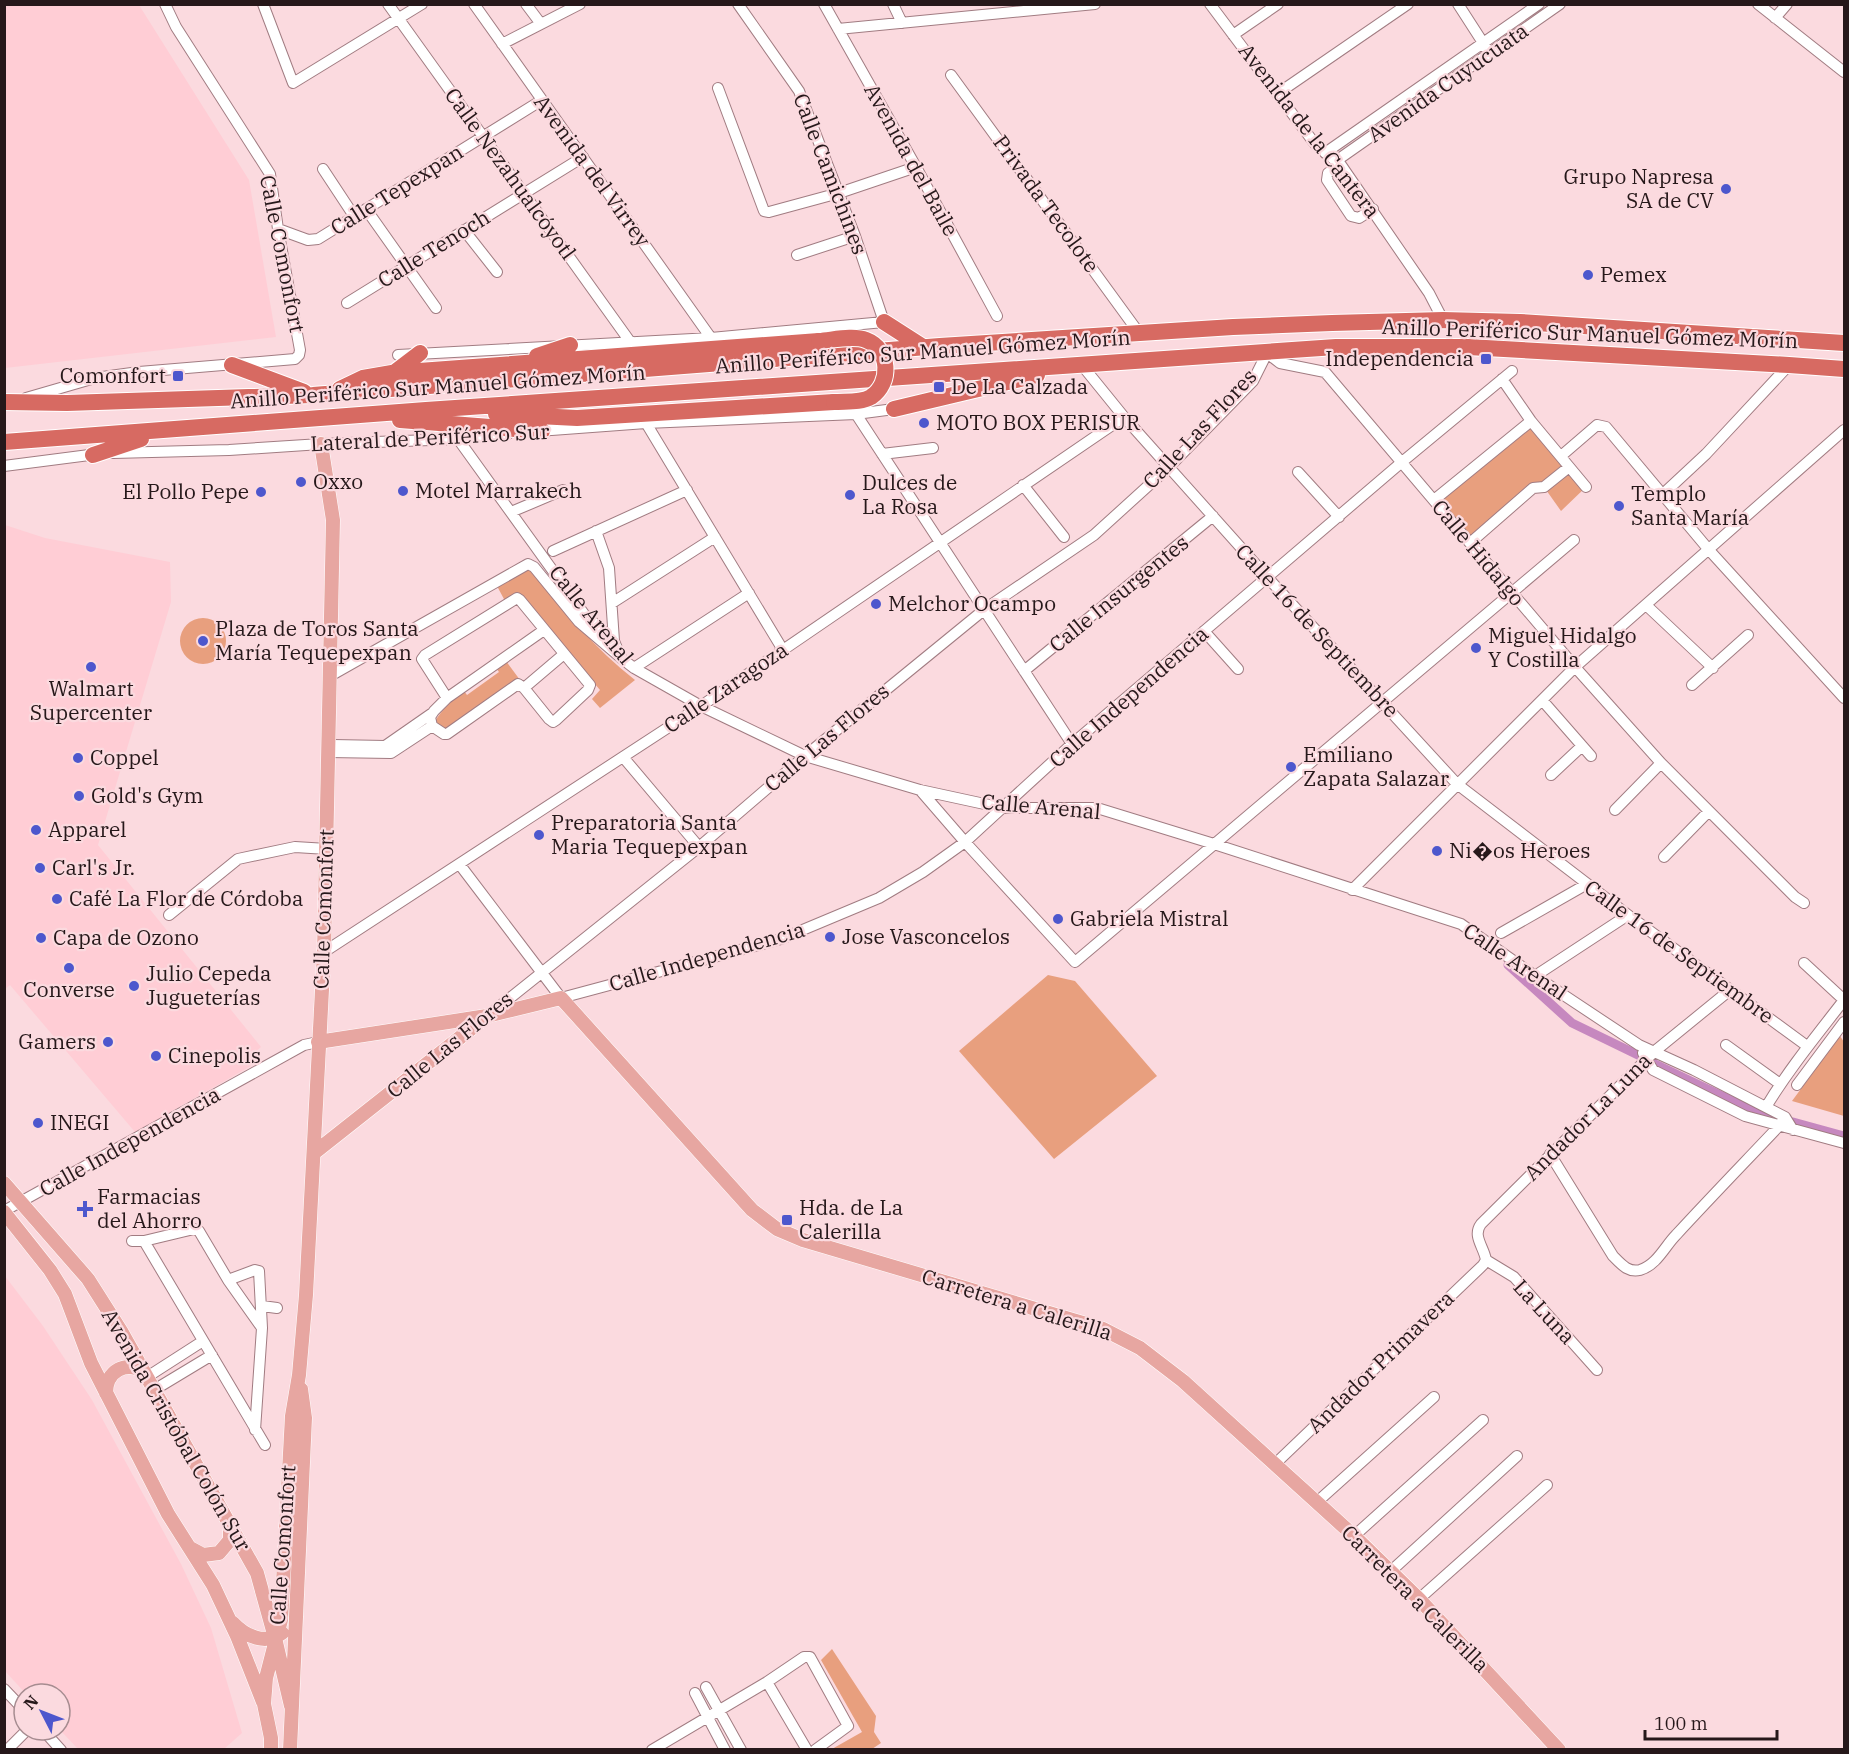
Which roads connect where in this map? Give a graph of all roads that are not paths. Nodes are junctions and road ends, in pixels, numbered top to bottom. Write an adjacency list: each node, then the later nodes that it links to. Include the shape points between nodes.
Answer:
1 (165, 4): 45 (street, Calle Comonfort, via 270,174)
2 (263, 4): 21 (street, via 293,83)
3 (388, 4): 21 (street, Calle Nezahualcóyotl)
4 (422, 4): 21 (street)
5 (474, 4): 27 (street, Avenida del Virrey)
6 (526, 4): 23 (street)
7 (738, 4): 40 (street, Calle Camichines, via 799,91)
8 (824, 4): 24 (street, Avenida del Baile)
9 (893, 4): 22 (street)
10 (1095, 4): 22 (street)
11 (1210, 4): 25 (street, Avenida de la Cantera)
12 (1278, 4): 25 (street)
13 (1408, 4): 32 (street)
14 (1458, 4): 26 (street)
15 (1539, 4): 26 (street, Avenida Cuyucuata)
16 (1560, 4): 28 (street, Avenida Cuyucuata)
17 (1758, 4): 20 (street)
18 (1787, 4): 20 (street)
19 (577, 5): 23 (street)
20 (1775, 18): 29 (street)
21 (400, 19): 34 (street, Calle Nezahualcóyotl)
22 (903, 23): 24 (street)
23 (541, 24): 27 (street)
24 (838, 29): 38 (street, Avenida del Baile)
25 (1233, 35): 32 (street, Avenida de la Cantera)
26 (1484, 43): 28 (street); 35 (street, Avenida Cuyucuata)
27 (502, 44): 33 (street, Avenida del Virrey)
28 (1490, 55): 37 (street, Avenida Cuyucuata)
29 (1845, 72)
30 (951, 75): 56 (street, Privada Tecolote)
31 (718, 88): 40 (street, via 764,211)
32 (1277, 94): 35 (street, Avenida de la Cantera)
33 (542, 100): 34 (street, Calle Tepexpan); 36 (street, Avenida del Virrey)
34 (483, 137): 41 (street, Calle Nezahualcóyotl); 42 (street, Calle Tepexpan)
35 (1325, 153): 37 (street, Avenida de la Cantera)
36 (583, 157): 41 (street, Calle Tenoch); 57 (street, Avenida del Virrey)
37 (1339, 163): 43 (street, Avenida de la Cantera); 43 (street, via 1326,180 1351,216 1359,218)
38 (916, 166): 40 (street); 53 (street, Avenida del Baile)
39 (323, 169): 44 (street)
40 (839, 193): 47 (street, Calle Camichines)
41 (523, 194): 46 (street, Calle Tenoch); 59 (street, Calle Nezahualcóyotl)
42 (366, 209): 44 (street, Calle Tepexpan); 49 (street)
43 (1372, 209): 54 (street, Avenida de la Cantera)
44 (354, 216): 45 (street, Calle Tepexpan, via 313,241)
45 (278, 229): 68 (street, Calle Comonfort, via 299,355 295,359)
46 (464, 230): 49 (street, Calle Tenoch); 50 (street)
47 (855, 237): 48 (street); 55 (street, Calle Camichines)
48 (797, 255)
49 (406, 265): 51 (street, Calle Tenoch); 52 (street)
50 (497, 272)
51 (347, 303)
52 (436, 308)
53 (997, 316)
54 (1443, 320): 56 (highway, Anillo Periférico Sur Manuel Gómez Morín); 58 (highway, Anillo Periférico Sur Manuel Gómez Morín)
55 (884, 322): 57 (street); 61 (highway)
56 (1139, 333): 61 (highway, Anillo Periférico Sur Manuel Gómez Morín)
57 (711, 338): 59 (street)
58 (1841, 339)
59 (631, 343): 60 (street)
60 (570, 345): 62 (street); 65 (highway)
61 (923, 347): 73 (highway, Anillo Periférico Sur Manuel Gómez Morín)
62 (420, 353): 64 (street); 71 (highway)
63 (1267, 353): 66 (highway, Anillo Periférico Sur Manuel Gómez Morín); 67 (highway, Anillo Periférico Sur Manuel Gómez Morín, via 1336,347 1468,347); 93 (street, Calle Hidalgo, via 1280,363 1326,372); 95 (street, Calle Las Flores, via 1252,381)
64 (398, 355)
65 (513, 364): 71 (highway); 76 (highway, bridge, via 859,338 878,348 885,362 885,378 873,395 863,400 577,418)
66 (1081, 364): 76 (highway, Anillo Periférico Sur Manuel Gómez Morín); 77 (highway); 80 (street, Calle 16 de Septiembre)
67 (1789, 364): 69 (highway, Anillo Periférico Sur Manuel Gómez Morín); 102 (street, via 1706,454)
68 (232, 365): 74 (highway); 75 (street, via 95,378)
69 (1845, 369)
70 (1512, 371): 72 (street, Calle Independencia)
71 (395, 372): 73 (highway, via 363,378)
72 (1502, 379): 81 (street); 93 (street, Calle Independencia)
73 (331, 394): 74 (highway, Anillo Periférico Sur Manuel Gómez Morín)
74 (314, 395): 75 (highway, Anillo Periférico Sur Manuel Gómez Morín)
75 (11, 402)
76 (426, 410): 79 (highway, Anillo Periférico Sur Manuel Gómez Morín)
77 (894, 410): 78 (street, Lateral de Periférico Sur)
78 (856, 414): 82 (street, Lateral de Periférico Sur); 90 (street)
79 (348, 416): 83 (highway, Anillo Periférico Sur Manuel Gómez Morín); 85 (highway)
80 (1124, 417): 95 (street, Calle 16 de Septiembre); 98 (street, Calle Zaragoza)
81 (1531, 421): 92 (street); 103 (street)
82 (646, 423): 85 (street, Lateral de Periférico Sur); 101 (street)
83 (166, 430): 87 (highway, Anillo Periférico Sur Manuel Gómez Morín); 91 (highway)
84 (1845, 430): 113 (street)
85 (542, 431): 86 (street, Lateral de Periférico Sur)
86 (458, 439): 88 (street, Lateral de Periférico Sur); 104 (street, Calle Arenal)
87 (4, 442)
88 (321, 444): 91 (street, Lateral de Periférico Sur); 133 (main road, Calle Comonfort, via 333,520)
89 (933, 448): 90 (street)
90 (882, 454): 111 (street)
91 (93, 455): 94 (street, Lateral de Periférico Sur)
92 (1561, 456): 96 (street); 102 (street, via 1601,425)
93 (1402, 462): 103 (street, Calle Hidalgo); 106 (street, Calle Independencia)
94 (4, 466)
95 (1170, 466): 105 (street, Calle 16 de Septiembre); 120 (street, Calle Las Flores, via 1094,535)
96 (1569, 467): 99 (street); 112 (street, via 1544,487 1533,488)
97 (1298, 472): 106 (street)
98 (1023, 485): 109 (street); 111 (street, Calle Zaragoza)
99 (1586, 487)
100 (562, 490): 104 (street)
101 (687, 490): 107 (street); 108 (street)
102 (1662, 495): 113 (street)
103 (1434, 500): 112 (street, Calle Hidalgo)
104 (511, 512): 124 (street, Calle Arenal, via 584,614)
105 (1213, 516): 115 (street, Calle 16 de Septiembre); 132 (street, Calle Insurgentes)
106 (1339, 517): 115 (street, Calle Independencia)
107 (596, 531): 114 (street); 118 (street, via 609,567)
108 (715, 537): 116 (street); 118 (street)
109 (1064, 537)
110 (1574, 540): 117 (street)
111 (940, 542): 120 (street); 125 (street, Calle Zaragoza)
112 (1470, 543): 117 (street, Calle Hidalgo)
113 (1709, 550): 119 (street); 137 (street)
114 (553, 551)
115 (1268, 578): 122 (street, Calle Independencia); 139 (street, Calle 16 de Septiembre)
116 (749, 593): 125 (street); 129 (street)
117 (1512, 593): 128 (street, Calle Hidalgo); 139 (street)
118 (612, 603): 124 (street)
119 (1646, 605): 128 (street); 130 (street)
120 (984, 609): 132 (street); 145 (street, Calle Las Flores)
121 (544, 630): 126 (street); 136 (street); 136 (street, via 517,598 425,654 422,661)
122 (1204, 631): 131 (street); 142 (street, Calle Independencia)
123 (1748, 635): 130 (street)
124 (614, 641): 127 (street, Calle Arenal)
125 (783, 650): 140 (street, Calle Zaragoza)
126 (564, 654): 135 (street); 135 (street, via 591,687 556,720 549,719)
127 (621, 658): 129 (street, Calle Arenal); 133 (street, via 579,622 528,564)
128 (1575, 667): 138 (street); 148 (street, Calle Hidalgo)
129 (634, 668): 140 (street, Calle Arenal)
130 (1713, 668): 134 (street)
131 (1238, 669)
132 (1024, 671): 142 (street)
133 (330, 676): 144 (main road, Calle Comonfort)
134 (1692, 685)
135 (524, 688): 141 (street, via 515,685 447,734 441,733)
136 (447, 698): 141 (street)
137 (1845, 698)
138 (1542, 700): 143 (street); 150 (street)
139 (1382, 702): 150 (street, Calle 16 de Septiembre); 156 (street)
140 (701, 706): 145 (street, Calle Arenal); 147 (street, Calle Zaragoza)
141 (432, 720): 144 (street, via 385,746); 144 (street, via 391,753)
142 (1072, 744): 152 (street, Calle Independencia)
143 (1582, 746): 146 (street); 149 (street)
144 (329, 748): 158 (main road, Calle Comonfort)
145 (805, 756): 151 (street, Calle Arenal); 157 (street, Calle Las Flores)
146 (1591, 756)
147 (623, 758): 157 (street); 160 (street, Calle Zaragoza)
148 (1660, 763): 153 (street); 154 (street, Calle Hidalgo)
149 (1551, 775)
150 (1457, 784): 161 (street, Calle 16 de Septiembre); 162 (street)
151 (920, 790): 152 (street, Calle Arenal); 155 (street)
152 (1003, 808): 155 (street, Calle Independencia); 156 (street, Calle Arenal, via 1097,808)
153 (1615, 810)
154 (1709, 812): 159 (street); 163 (street, Calle Hidalgo)
155 (965, 842): 156 (street, via 1075,962); 172 (street, Calle Independencia, via 879,898 781,939)
156 (1214, 844): 162 (street, Calle Arenal)
157 (699, 847): 169 (street, Calle Las Flores)
158 (327, 849): 164 (street, via 295,847 238,859); 167 (main road, Calle Comonfort)
159 (1664, 857)
160 (460, 865): 167 (street, Calle Zaragoza); 169 (street)
161 (1587, 884): 165 (street, Calle 16 de Septiembre); 166 (street)
162 (1352, 890): 170 (street, Calle Arenal, via 1461,924)
163 (1804, 903)
164 (169, 915)
165 (1628, 915): 170 (street); 171 (street, Calle 16 de Septiembre)
166 (1501, 933)
167 (324, 952): 176 (main road, Calle Comonfort)
168 (1804, 963): 173 (street)
169 (540, 972): 172 (street); 174 (street, Calle Las Flores)
170 (1535, 976): 179 (street, Calle Arenal)
171 (1730, 990): 178 (street, Calle 16 de Septiembre); 179 (street, Andador La Luna)
172 (561, 998): 174 (main road, Calle Independencia); 213 (main road, Carretera a Calerilla, via 752,1210 777,1229 1103,1329 1140,1348 1183,1381)
173 (1844, 1000): 178 (street)
174 (488, 1016): 176 (main road, Calle Independencia); 186 (main road, Calle Las Flores)
175 (1843, 1027): 182 (street)
176 (318, 1042): 186 (main road, Calle Comonfort); 190 (street, Calle Independencia, via 304,1045)
177 (1725, 1045): 181 (street)
178 (1807, 1046): 181 (street)
179 (1651, 1055): 180 (street, Calle Arenal); 180 (street, Calle Arenal, via 1653,1070); 187 (street, Andador La Luna)
180 (1689, 1079): 183 (street, Calle Arenal); 184 (street, Calle Arenal, via 1745,1116)
181 (1780, 1084): 183 (street)
182 (1797, 1084)
183 (1766, 1107): 184 (street, Calle Arenal)
184 (1782, 1122): 185 (street, via 1793,1130); 187 (street, via 1652,1264 1638,1270 1627,1269 1614,1256)
185 (1845, 1143)
186 (314, 1154): 203 (main road, Calle Comonfort)
187 (1550, 1154): 194 (street, Andador La Luna, via 1477,1230)
188 (4, 1176): 189 (main road, Avenida Cristóbal Colón Sur)
189 (8, 1186): 190 (main road, Avenida Cristóbal Colón Sur)
190 (22, 1202): 191 (street, Calle Independencia); 202 (main road, Avenida Cristóbal Colón Sur, via 88,1279)
191 (4, 1212): 206 (main road, Avenida Cristóbal Colón Sur, via 65,1294)
192 (144, 1241): 193 (street); 195 (street, via 197,1230); 199 (street)
193 (132, 1242)
194 (1486, 1260): 201 (street, La Luna, via 1514,1277); 213 (street, Andador Primavera)
195 (228, 1280): 196 (street, via 259,1271); 198 (street)
196 (262, 1306): 197 (street); 198 (street)
197 (277, 1308)
198 (262, 1328): 204 (street)
199 (203, 1341): 200 (street); 202 (street)
200 (212, 1355): 205 (street); 207 (street)
201 (1597, 1370)
202 (145, 1374): 205 (main road, Avenida Cristóbal Colón Sur); 206 (main road, via 135,1368 120,1369 109,1378)
203 (299, 1375): 219 (main road, Calle Comonfort, via 292,1416); 223 (main road, Calle Comonfort, via 305,1418)
204 (258, 1389): 207 (street); 210 (street)
205 (154, 1390): 216 (main road, Avenida Cristóbal Colón Sur)
206 (106, 1393): 218 (main road, Avenida Cristóbal Colón Sur)
207 (235, 1395): 210 (street)
208 (1434, 1397): 215 (street)
209 (1483, 1419): 217 (street)
210 (255, 1430): 211 (street)
211 (265, 1445)
212 (1517, 1456): 220 (street)
213 (1275, 1464): 215 (main road, Carretera a Calerilla)
214 (1547, 1485): 222 (street)
215 (1317, 1502): 217 (main road, Carretera a Calerilla)
216 (230, 1524): 218 (main road, via 230,1540 219,1553 198,1554); 221 (main road, Avenida Cristóbal Colón Sur)
217 (1354, 1536): 220 (main road, Carretera a Calerilla)
218 (189, 1547): 224 (main road, Avenida Cristóbal Colón Sur)
219 (285, 1569): 221 (main road, via 270,1578); 225 (main road, Calle Comonfort, via 281,1620)
220 (1390, 1571): 222 (main road, Carretera a Calerilla)
221 (257, 1573): 225 (main road, Avenida Cristóbal Colón Sur)
222 (1419, 1599): 241 (main road, Carretera a Calerilla)
223 (297, 1609): 225 (main road, via 289,1627); 230 (main road, Calle Comonfort)
224 (228, 1616): 225 (main road, via 249,1635); 229 (main road, Avenida Cristóbal Colón Sur)
225 (275, 1638): 229 (main road, Calle Comonfort); 230 (main road, Avenida Cristóbal Colón Sur)
226 (766, 1682): 231 (street); 239 (street); 240 (street, via 804,1657 813,1660 848,1726)
227 (706, 1687): 231 (street)
228 (695, 1693): 232 (street)
229 (264, 1704): 234 (main road, Calle Comonfort)
230 (291, 1706): 235 (main road, Calle Comonfort)
231 (719, 1710): 232 (street); 238 (street)
232 (707, 1716): 233 (street); 237 (street)
233 (666, 1746): 236 (street)
234 (271, 1749)
235 (290, 1749)
236 (652, 1749)
237 (725, 1749)
238 (741, 1749)
239 (807, 1749)
240 (814, 1749)
241 (1560, 1749)

